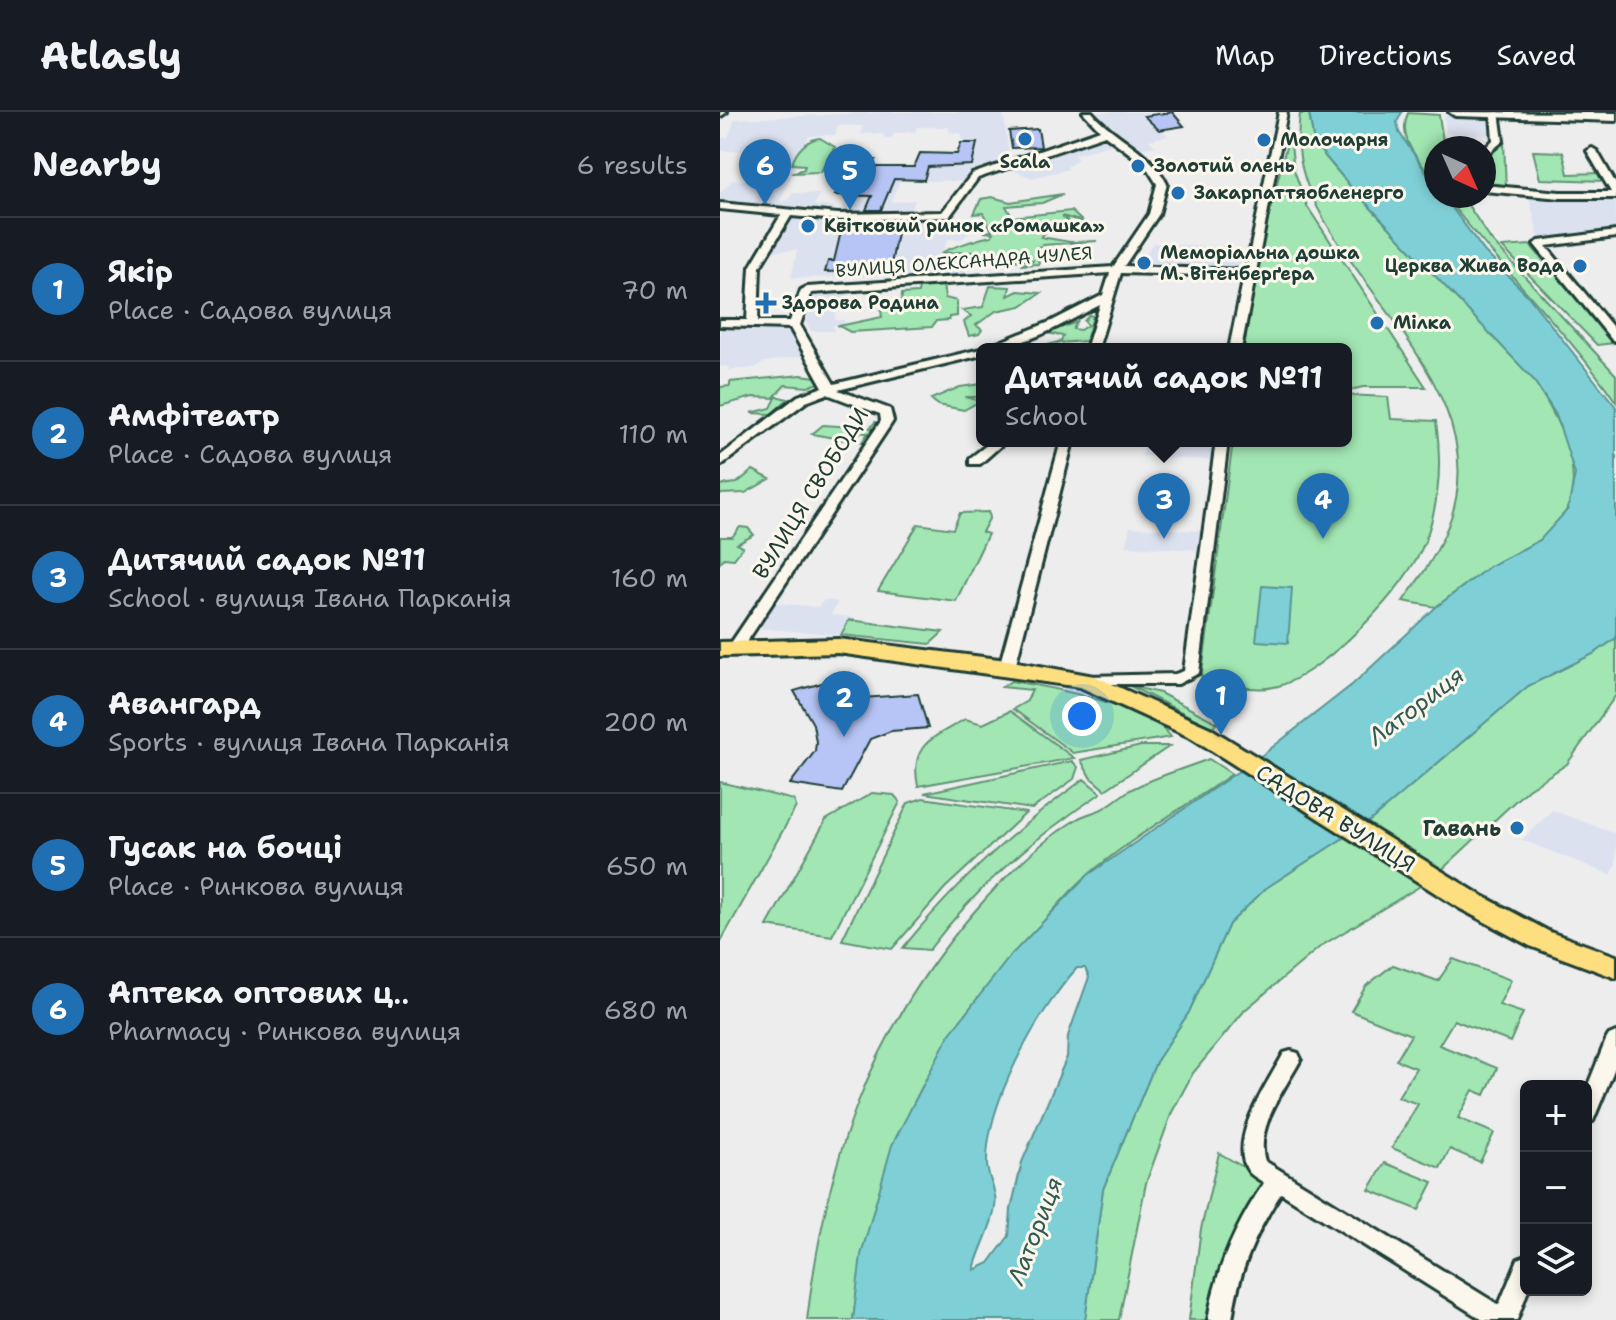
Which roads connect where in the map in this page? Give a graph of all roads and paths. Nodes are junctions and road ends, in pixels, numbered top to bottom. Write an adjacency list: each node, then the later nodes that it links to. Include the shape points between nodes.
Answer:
1 (1087, 112): 6 (street)
2 (1283, 112): 15 (street)
3 (1455, 112): 4 (street)
4 (1495, 113): 5 (street); 7 (street)
5 (1616, 117)
6 (1104, 132): 12 (street, via 975,176 945,215); 14 (street, via 1149,165 1162,184 1154,214)
7 (1496, 143)
8 (1592, 151): 10 (street)
9 (1496, 189): 10 (street)
10 (1616, 194)
11 (720, 206): 12 (street)
12 (787, 213): 18 (street, via 755,267)
13 (1616, 234): 20 (street, via 1541,242 1540,248)
14 (1116, 270): 15 (street, ВУЛИЦЯ ОЛЕКСАНДРА ЧУЛЕЯ); 16 (street); 19 (street, ВУЛИЦЯ ОЛЕКСАНДРА ЧУЛЕЯ, via 807,290)
15 (1249, 273): 23 (street)
16 (1104, 298): 21 (street); 22 (street)
17 (720, 323): 18 (street)
18 (752, 324): 19 (street)
19 (794, 325): 25 (street)
20 (1616, 338)
21 (1005, 343)
22 (1093, 343)
23 (1236, 343)
24 (976, 352): 25 (street)
25 (829, 389): 30 (street, via 789,407); 31 (street, ВУЛИЦЯ СВОБОДИ, via 886,412 887,421)
26 (992, 447): 29 (street)
27 (1065, 447): 32 (street)
28 (1221, 447): 33 (street, via 1191,673 1178,679)
29 (975, 461)
30 (720, 462)
31 (728, 649): 32 (main road, САДОВА ВУЛИЦЯ, via 838,646)
32 (1007, 667): 33 (main road, САДОВА ВУЛИЦЯ)
33 (1086, 681): 34 (main road, САДОВА ВУЛИЦЯ, via 1211,739 1469,901 1540,939)
34 (1616, 967)
35 (1616, 1040): 37 (street)
36 (1291, 1059): 38 (street, via 1249,1148 1257,1167)
37 (1592, 1100)
38 (1278, 1180): 40 (street, via 1232,1256); 41 (street)
39 (1520, 1281): 42 (street)
40 (1220, 1320)
41 (1497, 1320)
42 (1505, 1320)

